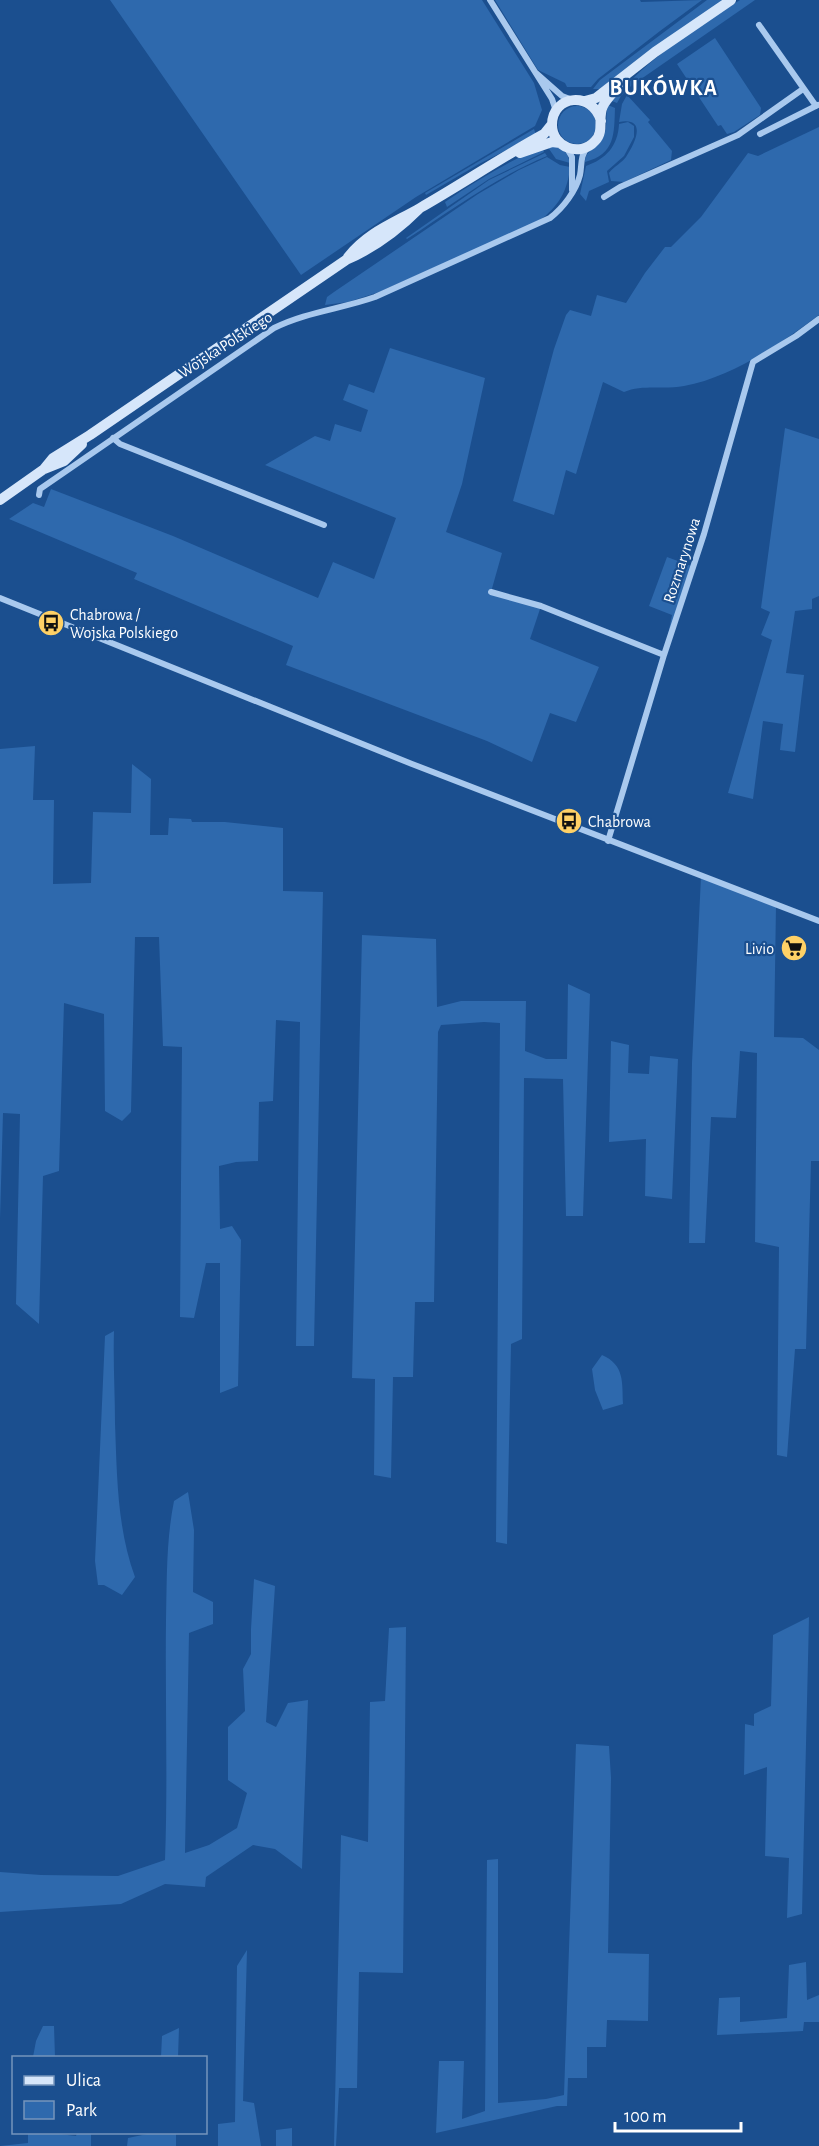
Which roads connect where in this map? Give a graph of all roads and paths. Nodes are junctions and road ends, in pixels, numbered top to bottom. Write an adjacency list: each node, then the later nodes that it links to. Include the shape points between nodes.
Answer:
1 (490, 0): 4 (street)
2 (731, 0): 5 (main road)
3 (759, 25): 6 (street)
4 (536, 72): 7 (street, via 562,96); 9 (street)
5 (625, 77): 7 (main road, via 596,98); 10 (main road, via 602,108)
6 (803, 89): 8 (street); 17 (street, via 738,135 620,187)
7 (579, 101): 9 (main road, via 562,105); 10 (main road, via 594,107)
8 (818, 106): 12 (street)
9 (556, 112): 11 (main road)
10 (601, 121): 14 (main road, via 599,136)
11 (552, 124): 13 (main road, via 554,135); 15 (main road, Wojska Polskiego, via 548,131)
12 (760, 134)
13 (563, 145): 14 (main road, via 579,150); 15 (main road, Wojska Polskiego, via 552,142); 16 (street, via 572,157)
14 (587, 147): 16 (street, Wojska Polskiego)
15 (507, 156): 21 (main road, Wojska Polskiego, via 419,209 395,231 346,260 54,458)
16 (573, 190): 19 (street, Wojska Polskiego, via 557,213 537,226 375,297 310,313 274,328)
17 (604, 198)
18 (819, 319): 25 (street, Rozmarynowa, via 753,362 704,534)
19 (113, 438): 20 (street, Wojska Polskiego, via 40,489); 22 (street)
20 (39, 495)
21 (0, 499)
22 (324, 525)
23 (491, 592): 25 (street, via 541,606)
24 (0, 598): 26 (street)
25 (664, 655): 26 (street, Rozmarynowa)
26 (608, 841): 27 (street)
27 (819, 921)

